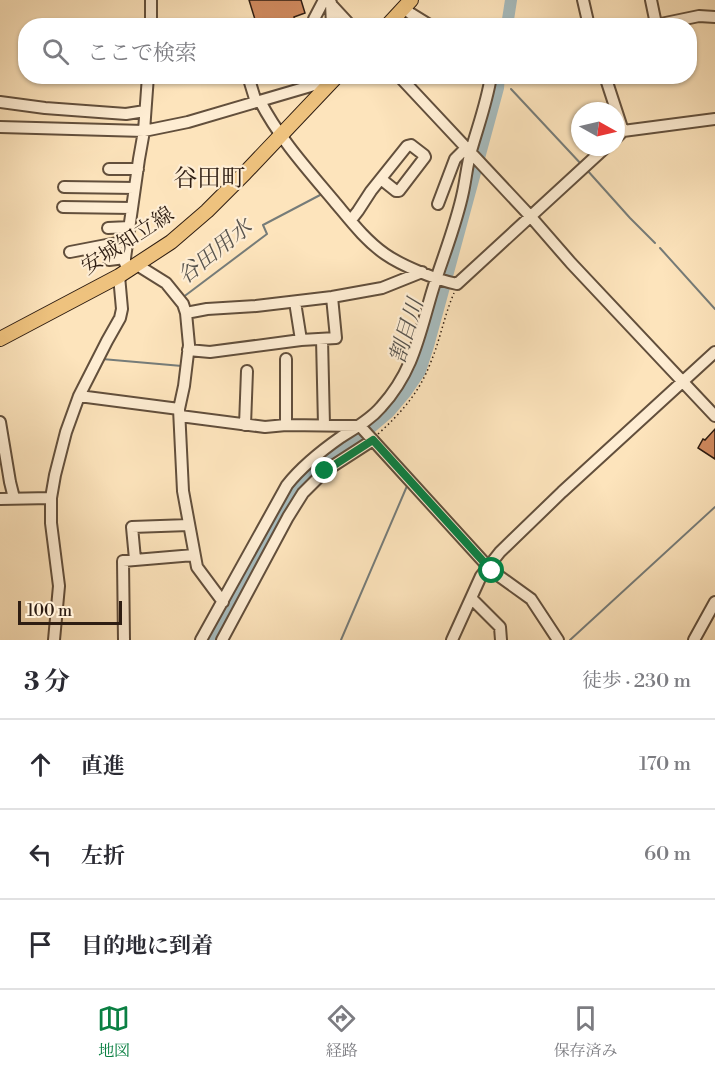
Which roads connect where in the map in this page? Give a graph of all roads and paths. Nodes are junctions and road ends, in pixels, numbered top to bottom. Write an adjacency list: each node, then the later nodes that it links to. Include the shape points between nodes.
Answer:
1 (164, 0): 4 (street)
2 (583, 0): 14 (street)
3 (651, 0): 15 (street)
4 (152, 1): 8 (street)
5 (328, 1): 9 (street); 10 (street); 11 (street)
6 (407, 3): 12 (main road); 13 (street, via 410,13)
7 (715, 17): 16 (street)
8 (151, 18)
9 (315, 18)
10 (331, 18)
11 (344, 18)
12 (394, 18)
13 (418, 18)
14 (587, 18)
15 (653, 18)
16 (689, 18)
17 (147, 84): 27 (street)
18 (251, 84): 24 (street)
19 (318, 84): 24 (street)
20 (330, 84): 32 (main road, 安城知立線)
21 (406, 84): 33 (street)
22 (490, 84): 33 (street)
23 (607, 84): 26 (street)
24 (258, 101): 30 (street); 32 (street)
25 (0, 102): 27 (street, via 126,114)
26 (612, 102)
27 (145, 111): 30 (street)
28 (715, 119): 31 (street)
29 (0, 127): 30 (street)
30 (144, 131): 36 (street)
31 (625, 133)
32 (281, 136): 44 (street); 50 (main road, 安城知立線, via 171,242)
33 (468, 150): 40 (street, via 455,159); 43 (street); 52 (street, via 463,192)
34 (596, 156): 43 (street)
35 (109, 169): 36 (street)
36 (138, 169): 39 (street)
37 (381, 179): 44 (street)
38 (64, 187): 39 (street)
39 (135, 188): 42 (street)
40 (438, 204)
41 (63, 207): 42 (street)
42 (132, 208): 45 (street)
43 (531, 217): 53 (street); 64 (street)
44 (351, 220): 51 (street, via 385,254)
45 (130, 227): 46 (street); 47 (street)
46 (108, 228)
47 (127, 242): 48 (street); 50 (street)
48 (70, 252)
49 (109, 260): 50 (street)
50 (128, 267): 56 (street, via 142,268 166,283); 57 (main road, 安城知立線); 65 (street, via 120,318)
51 (422, 272): 52 (street); 54 (street, via 382,288)
52 (438, 278): 53 (street); 72 (street, via 404,376 380,409)
53 (455, 283): 73 (path, via 419,388)
54 (332, 297): 55 (street); 58 (street, via 336,338)
55 (295, 302): 56 (street); 59 (street)
56 (186, 313): 60 (street)
57 (0, 339)
58 (322, 339): 59 (street); 71 (street)
59 (301, 340): 60 (street, via 210,352)
60 (188, 350): 66 (street)
61 (715, 352): 64 (street)
62 (286, 359): 70 (street)
63 (247, 371): 69 (street)
64 (683, 381): 67 (street); 80 (street)
65 (78, 396): 66 (street); 75 (street)
66 (180, 413): 69 (street); 77 (street, via 183,491)
67 (715, 416)
68 (0, 422): 74 (street)
69 (245, 425): 70 (street)
70 (286, 425): 71 (street)
71 (324, 425): 72 (street)
72 (360, 426): 73 (street); 82 (street, via 305,465 287,485)
73 (373, 440): 80 (street); 88 (street, via 325,471 303,493)
74 (14, 498): 75 (street); 76 (street)
75 (51, 498): 85 (street, via 58,586)
76 (0, 499)
77 (189, 525): 78 (street); 79 (street, via 132,527)
78 (194, 555): 79 (street); 82 (street, via 197,567)
79 (135, 559): 86 (street, via 123,561)
80 (487, 567): 81 (street); 91 (street, via 531,599)
81 (471, 598): 89 (street); 90 (street, via 500,627)
82 (223, 602): 87 (street)
83 (715, 602): 84 (street)
84 (712, 616): 92 (street)
85 (54, 640)
86 (124, 640)
87 (201, 640)
88 (222, 640)
89 (452, 640)
90 (501, 640)
91 (558, 640)
92 (694, 640)

